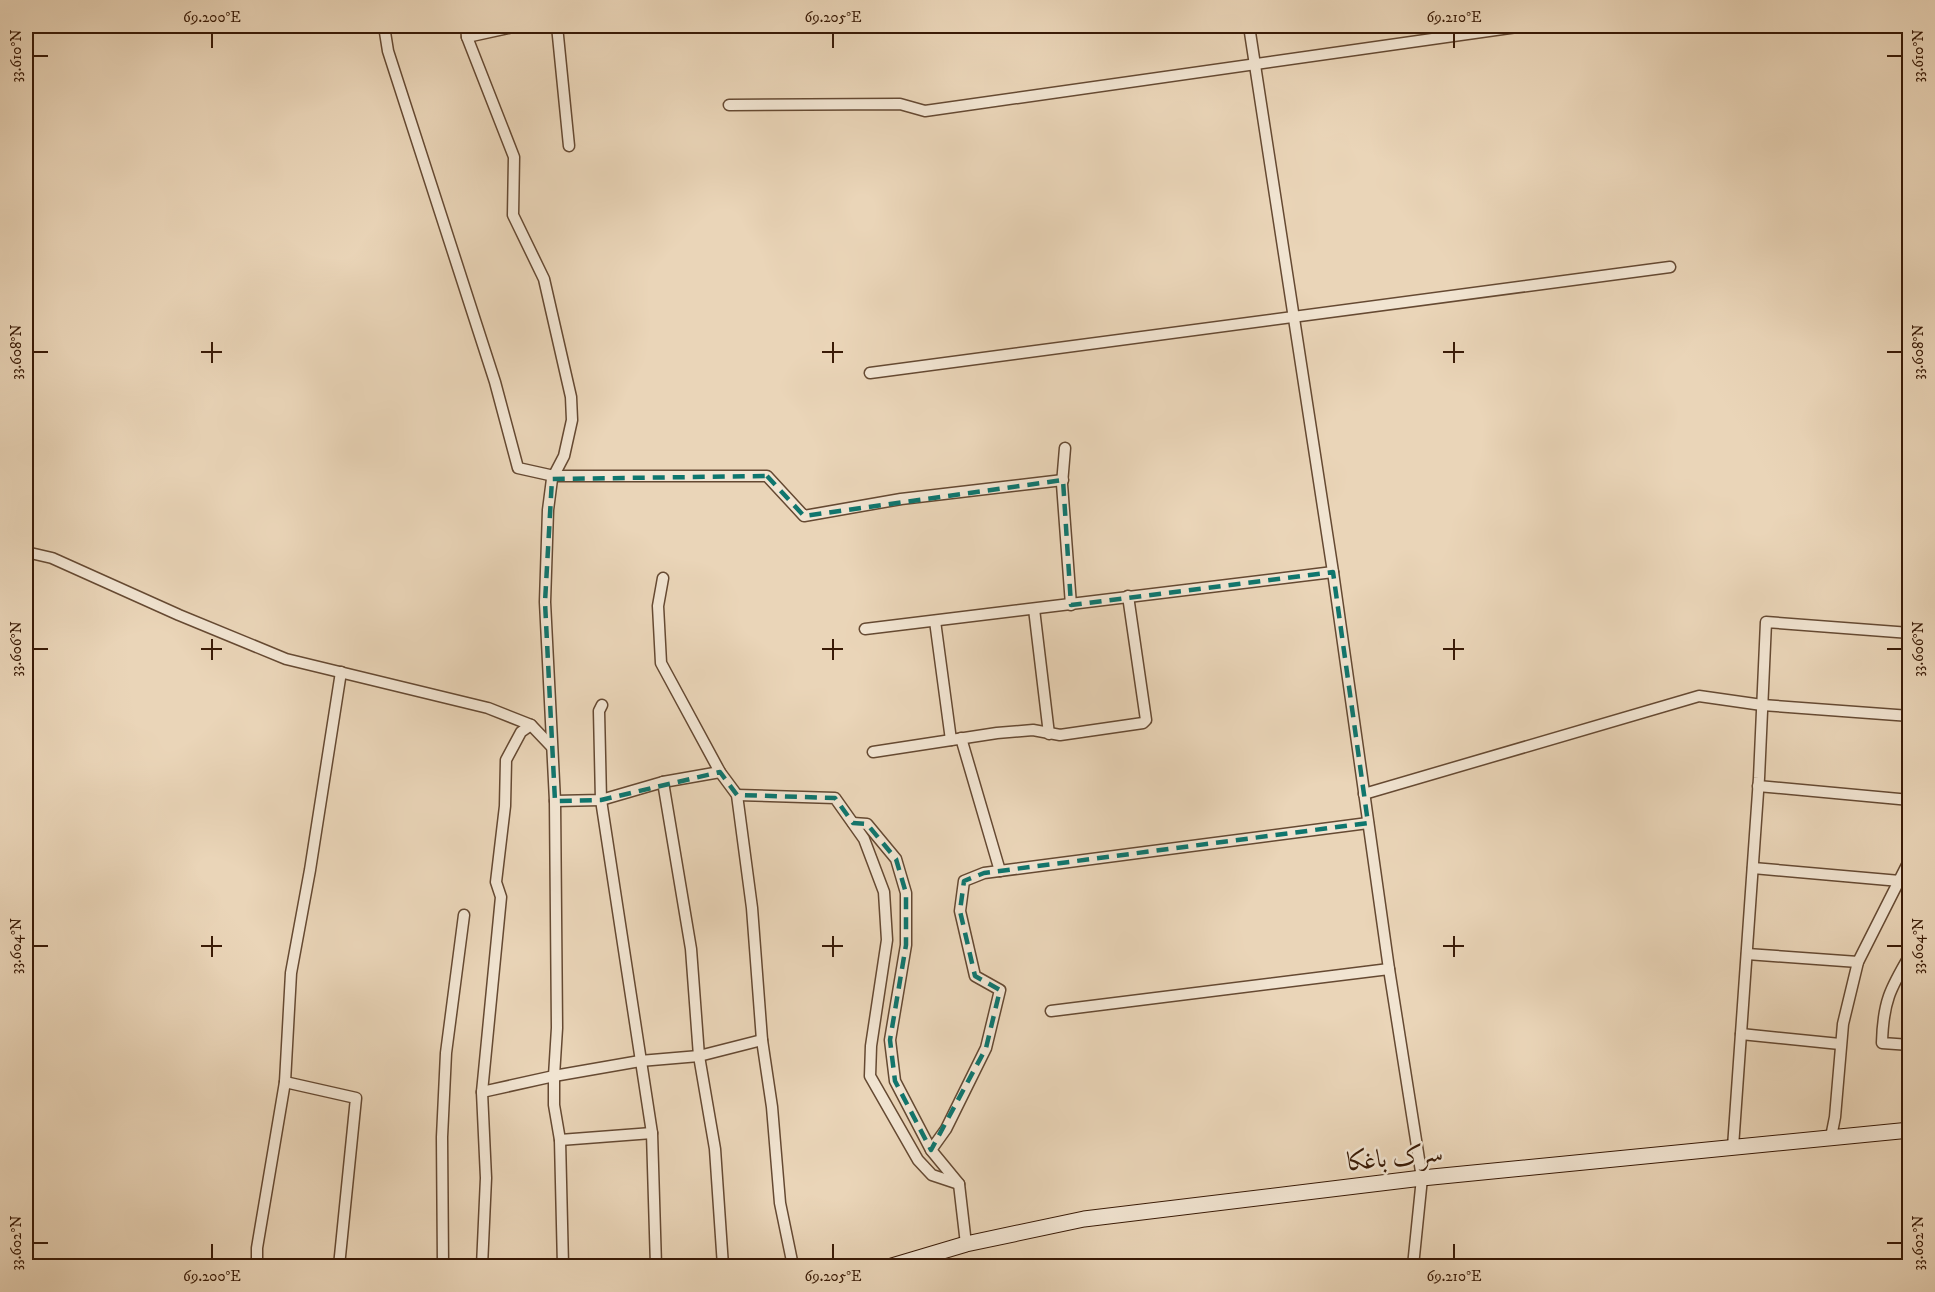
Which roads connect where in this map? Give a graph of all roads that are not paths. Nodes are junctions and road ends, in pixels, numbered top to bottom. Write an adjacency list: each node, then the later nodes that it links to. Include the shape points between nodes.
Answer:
1 (384, 26): 14 (street, via 388,51 495,382 518,468)
2 (518, 26): 6 (street)
3 (557, 26): 9 (street)
4 (1249, 26): 7 (street)
5 (1524, 26): 7 (street)
6 (466, 31): 14 (street, via 514,158 513,215 544,279 571,397 572,420 564,456)
7 (1256, 65): 8 (street, via 925,111 900,104); 11 (street)
8 (729, 105)
9 (569, 147)
10 (1670, 267): 11 (street)
11 (1295, 318): 12 (street); 17 (street)
12 (870, 373)
13 (1065, 448): 15 (street)
14 (554, 476): 15 (street, via 768,476 804,516 901,499); 32 (street, via 548,510 545,602)
15 (1063, 480): 20 (street)
16 (26, 552): 25 (street, via 52,558 286,659)
17 (1333, 572): 19 (street); 37 (street)
18 (663, 578): 34 (street, via 658,606 662,663)
19 (1128, 596): 20 (street); 30 (street, via 1146,720 1140,724)
20 (1071, 605): 21 (street)
21 (1034, 609): 22 (street); 30 (street)
22 (935, 621): 23 (street); 31 (street)
23 (865, 629)
24 (1910, 633): 27 (street, via 1766,622)
25 (341, 672): 29 (street, via 488,708); 61 (street, via 291,973)
26 (602, 705): 39 (street)
27 (1762, 705): 28 (street); 36 (street); 37 (street, via 1699,696)
28 (1910, 716)
29 (531, 725): 32 (street); 62 (street, via 521,732 506,760 496,882 501,897)
30 (1049, 734): 31 (street, via 1033,730)
31 (956, 739): 33 (street); 46 (street)
32 (551, 746): 41 (street)
33 (873, 752)
34 (720, 772): 35 (street); 38 (street)
35 (663, 782): 39 (street); 58 (street, via 691,950)
36 (1758, 786): 40 (street); 44 (street)
37 (1364, 794): 42 (street)
38 (737, 795): 43 (street, via 835,798); 55 (street, via 752,908)
39 (601, 800): 41 (street); 59 (street)
40 (1910, 800)
41 (555, 801): 60 (street)
42 (1368, 823): 46 (street); 52 (street)
43 (853, 824): 68 (street, via 867,824 896,859 906,894 906,945 890,1040 896,1081); 70 (street, via 864,839 884,892 887,940 870,1076 918,1160 933,1175)
44 (1753, 867): 47 (street); 49 (street)
45 (1908, 867): 47 (street)
46 (1000, 871): 68 (street, via 964,881 960,911 975,976 1000,990 986,1047 946,1129)
47 (1899, 881): 51 (street)
48 (464, 915): 74 (street, via 446,1053)
49 (1747, 954): 51 (street); 54 (street)
50 (1910, 955): 57 (street, via 1890,986 1882,1043)
51 (1858, 962): 56 (street)
52 (1389, 969): 53 (street); 69 (street)
53 (1051, 1011)
54 (1741, 1034): 56 (street); 67 (street)
55 (762, 1040): 58 (street); 79 (street, via 780,1203)
56 (1840, 1044): 65 (street)
57 (1910, 1045)
58 (699, 1056): 59 (street); 78 (street, via 715,1149)
59 (640, 1061): 60 (street); 64 (street)
60 (554, 1076): 62 (street); 66 (street)
61 (285, 1082): 72 (street); 73 (street, via 356,1098)
62 (482, 1092): 75 (street, via 486,1178)
63 (1910, 1130): 65 (street, سرک باغکا)
64 (652, 1133): 66 (street); 77 (street)
65 (1831, 1137): 67 (street, سرک باغکا)
66 (560, 1140): 76 (street)
67 (1733, 1147): 69 (street, سرک باغکا)
68 (931, 1150): 70 (street)
69 (1422, 1178): 71 (street, سرک باغکا, via 1084,1219); 81 (street)
70 (959, 1184): 71 (street)
71 (966, 1244): 80 (street, سرک باغکا)
72 (257, 1266)
73 (339, 1266)
74 (443, 1266)
75 (482, 1266)
76 (562, 1266)
77 (656, 1266)
78 (723, 1266)
79 (793, 1266)
80 (892, 1266)
81 (1413, 1266)

